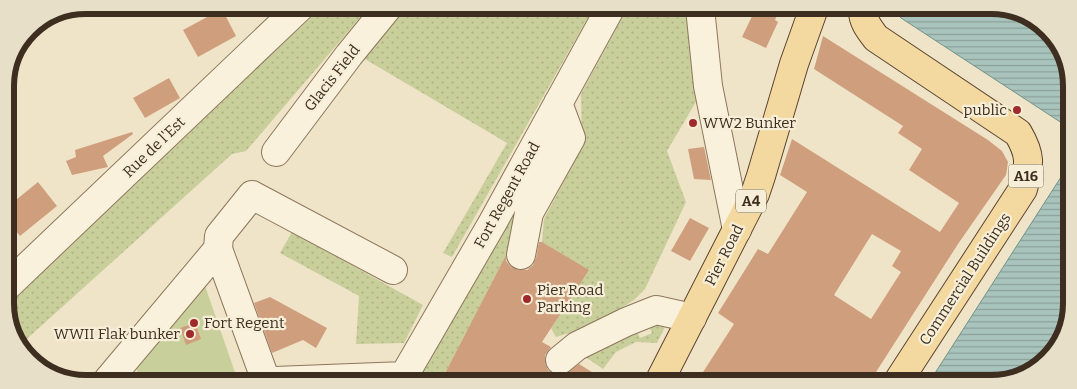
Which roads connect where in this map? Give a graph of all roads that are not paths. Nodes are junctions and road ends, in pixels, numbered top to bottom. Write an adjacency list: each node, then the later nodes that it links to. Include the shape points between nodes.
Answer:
1 (293, 14): 13 (street, Rue de l'Est)
2 (382, 14): 8 (street, Glacis Field)
3 (607, 14): 7 (street, Fort Regent Road)
4 (701, 14): 9 (street, via 708,86)
5 (812, 14): 9 (main road, Pier Road / A4, via 755,194)
6 (864, 14): 20 (main road, Commercial Buildings / A16, via 876,38 1018,133 1028,149 1028,170 1022,189)
7 (558, 103): 11 (street, via 570,138 529,213); 18 (street, Fort Regent Road)
8 (276, 152)
9 (737, 230): 14 (main road, Pier Road / A4)
10 (218, 249): 12 (street, via 219,236 252,195); 16 (street); 17 (street)
11 (521, 255)
12 (393, 270)
13 (14, 279)
14 (692, 318): 15 (street, via 656,310 577,346); 19 (main road, Pier Road / A4)
15 (560, 360)
16 (112, 375)
17 (264, 375)
18 (405, 375)
19 (663, 375)
20 (903, 375)

